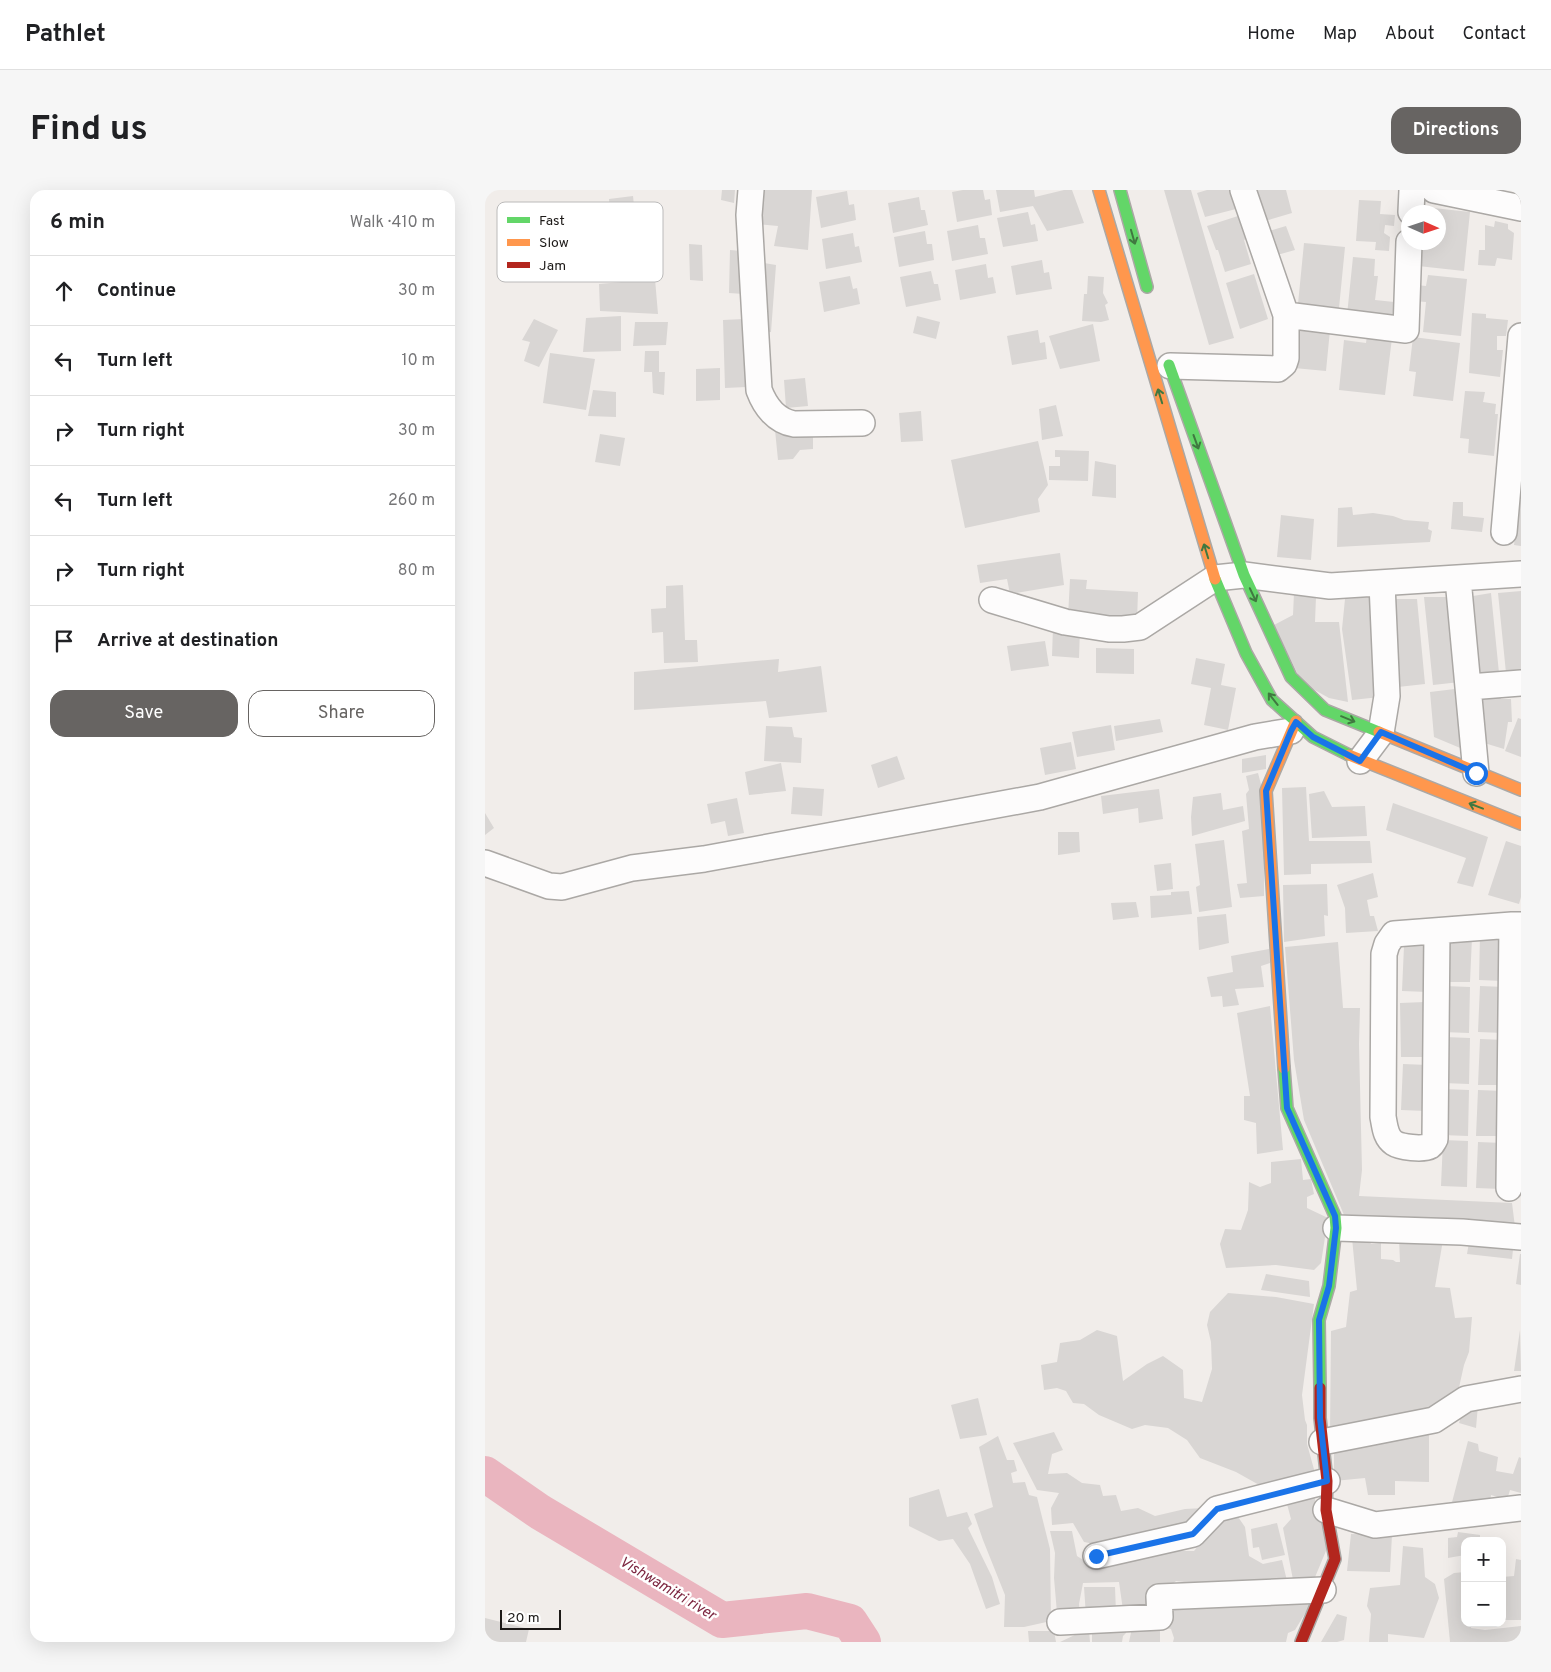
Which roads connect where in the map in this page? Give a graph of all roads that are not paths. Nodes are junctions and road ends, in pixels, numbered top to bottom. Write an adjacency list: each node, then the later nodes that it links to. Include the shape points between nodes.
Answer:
1 (751, 190): 14 (street, via 749,215 762,400 779,419 794,424)
2 (1099, 190): 18 (street, one-way to 2)
3 (1120, 190): 10 (street, one-way to 10)
4 (1243, 190): 11 (street)
5 (1411, 190): 7 (street)
6 (1433, 190): 8 (street)
7 (1411, 205)
8 (1521, 208)
9 (1409, 250): 11 (street, via 1406,330)
10 (1151, 301)
11 (1286, 315): 13 (street, via 1286,358 1281,368)
12 (1521, 336): 15 (street)
13 (1169, 361): 17 (street, one-way to 17)
14 (862, 423)
15 (1503, 532)
16 (1521, 574): 19 (street)
17 (1244, 575): 18 (street); 20 (street, via 1330,586); 25 (street, one-way to 25, via 1291,676 1325,710)
18 (1215, 578): 21 (street, via 1140,627 1109,629 1065,622); 24 (street, one-way to 18, via 1272,700 1246,653)
19 (1458, 579): 20 (street); 23 (street)
20 (1382, 584): 25 (street, via 1387,696)
21 (992, 600)
22 (1521, 683): 23 (street)
23 (1469, 687): 27 (street)
24 (1293, 726): 26 (street); 30 (street, via 1040,797 632,868 562,887 549,886); 34 (street, via 1266,791 1287,1108 1332,1207)
25 (1381, 732): 26 (street); 27 (street)
26 (1360, 761): 29 (street, one-way to 26)
27 (1476, 773): 28 (street)
28 (1521, 790)
29 (1521, 824)
30 (485, 863)
31 (1517, 925): 32 (street); 33 (street)
32 (1437, 931): 32 (street, via 1435,1139 1428,1147 1403,1147 1386,1133 1383,1117 1384,954 1394,934)
33 (1509, 1188)
34 (1336, 1228): 35 (street); 37 (street, via 1329,1286 1319,1320)
35 (1521, 1237)
36 (1521, 1389): 37 (street, via 1466,1399 1435,1420)
37 (1322, 1442): 38 (street)
38 (1327, 1481): 40 (street); 41 (street, via 1217,1509 1193,1534)
39 (1521, 1508): 40 (street, via 1375,1525)
40 (1327, 1510): 42 (street, via 1335,1559)
41 (1096, 1556)
42 (1323, 1590): 43 (street, via 1159,1597 1160,1617); 44 (street)
43 (1060, 1622)
44 (1301, 1642)

